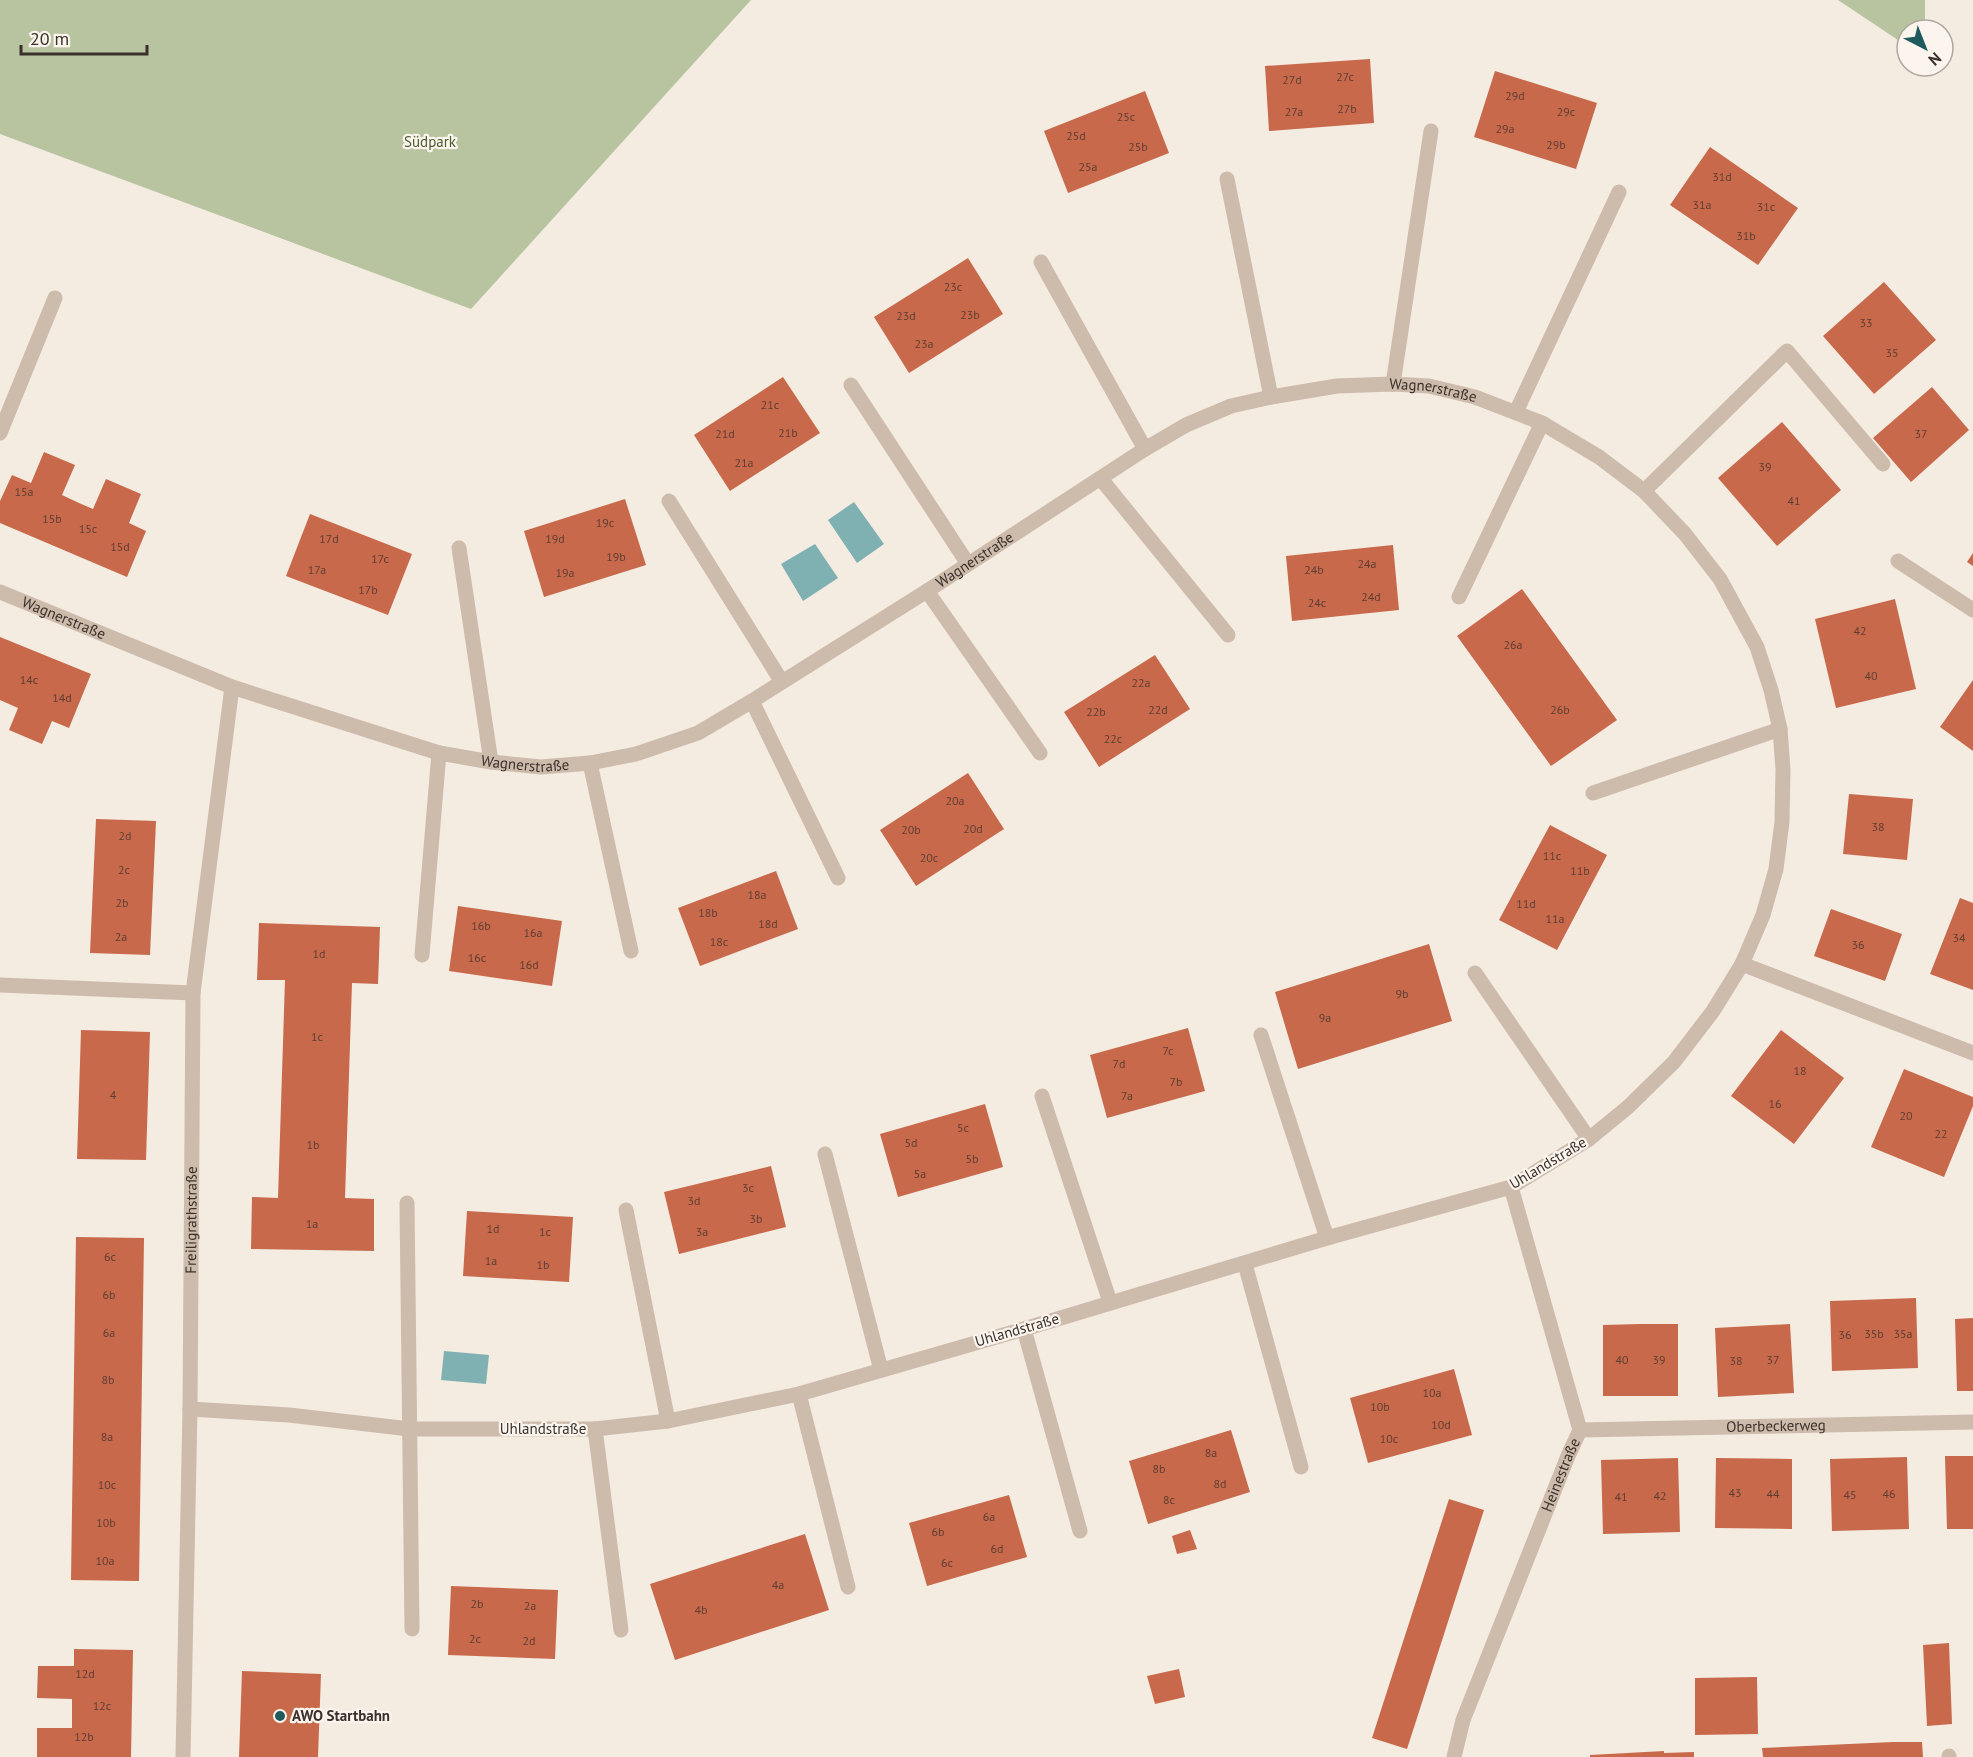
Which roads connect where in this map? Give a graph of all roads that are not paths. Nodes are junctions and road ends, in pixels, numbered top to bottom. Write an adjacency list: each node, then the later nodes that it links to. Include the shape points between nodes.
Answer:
1 (1431, 131): 6 (street)
2 (1227, 179): 8 (street)
3 (1619, 192): 9 (street)
4 (1041, 262): 12 (street)
5 (55, 298): 11 (street)
6 (1393, 384): 8 (street, Wagnerstraße, via 1337,386); 9 (street, Wagnerstraße, via 1429,386)
7 (851, 386): 19 (street)
8 (1271, 397): 12 (street, Wagnerstraße, via 1231,406 1186,425)
9 (1516, 412): 10 (street, Wagnerstraße)
10 (1542, 423): 15 (street, Wagnerstraße, via 1599,457); 22 (street)
11 (0, 433)
12 (1145, 449): 14 (street, Wagnerstraße)
13 (1882, 464): 15 (street, via 1787,351)
14 (1101, 479): 19 (street, Wagnerstraße); 24 (street)
15 (1644, 491): 28 (street, Wagnerstraße, via 1720,579 1757,646)
16 (669, 501): 25 (street)
17 (459, 548): 31 (street)
18 (1898, 561): 23 (street)
19 (968, 564): 20 (street, Wagnerstraße)
20 (927, 591): 25 (street, Wagnerstraße); 30 (street)
21 (0, 592): 26 (street, Wagnerstraße)
22 (1459, 597)
23 (1973, 609)
24 (1228, 635)
25 (782, 682): 27 (street, Wagnerstraße)
26 (232, 687): 29 (street, Wagnerstraße); 41 (street, Freiligrathstraße)
27 (752, 701): 32 (street, Wagnerstraße, via 698,732 636,754); 35 (street)
28 (1780, 729): 33 (street, Wagnerstraße); 34 (street)
29 (439, 753): 31 (street, Wagnerstraße); 37 (street)
30 (1040, 753)
31 (491, 762): 32 (street, Wagnerstraße, via 541,767)
32 (590, 763): 36 (street)
33 (1783, 769): 38 (street, Uhlandstraße, via 1776,869 1763,915)
34 (1593, 793)
35 (838, 878)
36 (631, 951)
37 (422, 955)
38 (1742, 964): 43 (street); 45 (street, Uhlandstraße, via 1674,1062)
39 (1475, 973): 45 (street)
40 (0, 985): 41 (street)
41 (193, 993): 56 (street, Freiligrathstraße)
42 (1261, 1035): 50 (street)
43 (1973, 1053)
44 (1042, 1096): 52 (street)
45 (1589, 1139): 47 (street, Uhlandstraße)
46 (825, 1154): 54 (street)
47 (1511, 1187): 50 (street, Uhlandstraße); 61 (street, Heinestraße)
48 (407, 1203): 59 (street)
49 (626, 1210): 57 (street)
50 (1327, 1238): 51 (street, Uhlandstraße)
51 (1245, 1264): 52 (street, Uhlandstraße); 62 (street)
52 (1110, 1302): 53 (street, Uhlandstraße)
53 (1024, 1329): 54 (street, Uhlandstraße); 63 (street)
54 (881, 1370): 55 (street, Uhlandstraße)
55 (799, 1394): 57 (street, Uhlandstraße); 64 (street)
56 (190, 1409): 59 (street, Uhlandstraße); 67 (street, Freiligrathstraße)
57 (668, 1421): 60 (street, Uhlandstraße)
58 (1973, 1422): 61 (street, Oberbeckerweg)
59 (410, 1429): 60 (street, Uhlandstraße); 65 (street)
60 (595, 1429): 66 (street)
61 (1580, 1430): 68 (street, Heinestraße, via 1463,1720)
62 (1301, 1467)
63 (1080, 1531)
64 (848, 1587)
65 (412, 1629)
66 (621, 1630)
67 (183, 1757)
68 (1454, 1757)

